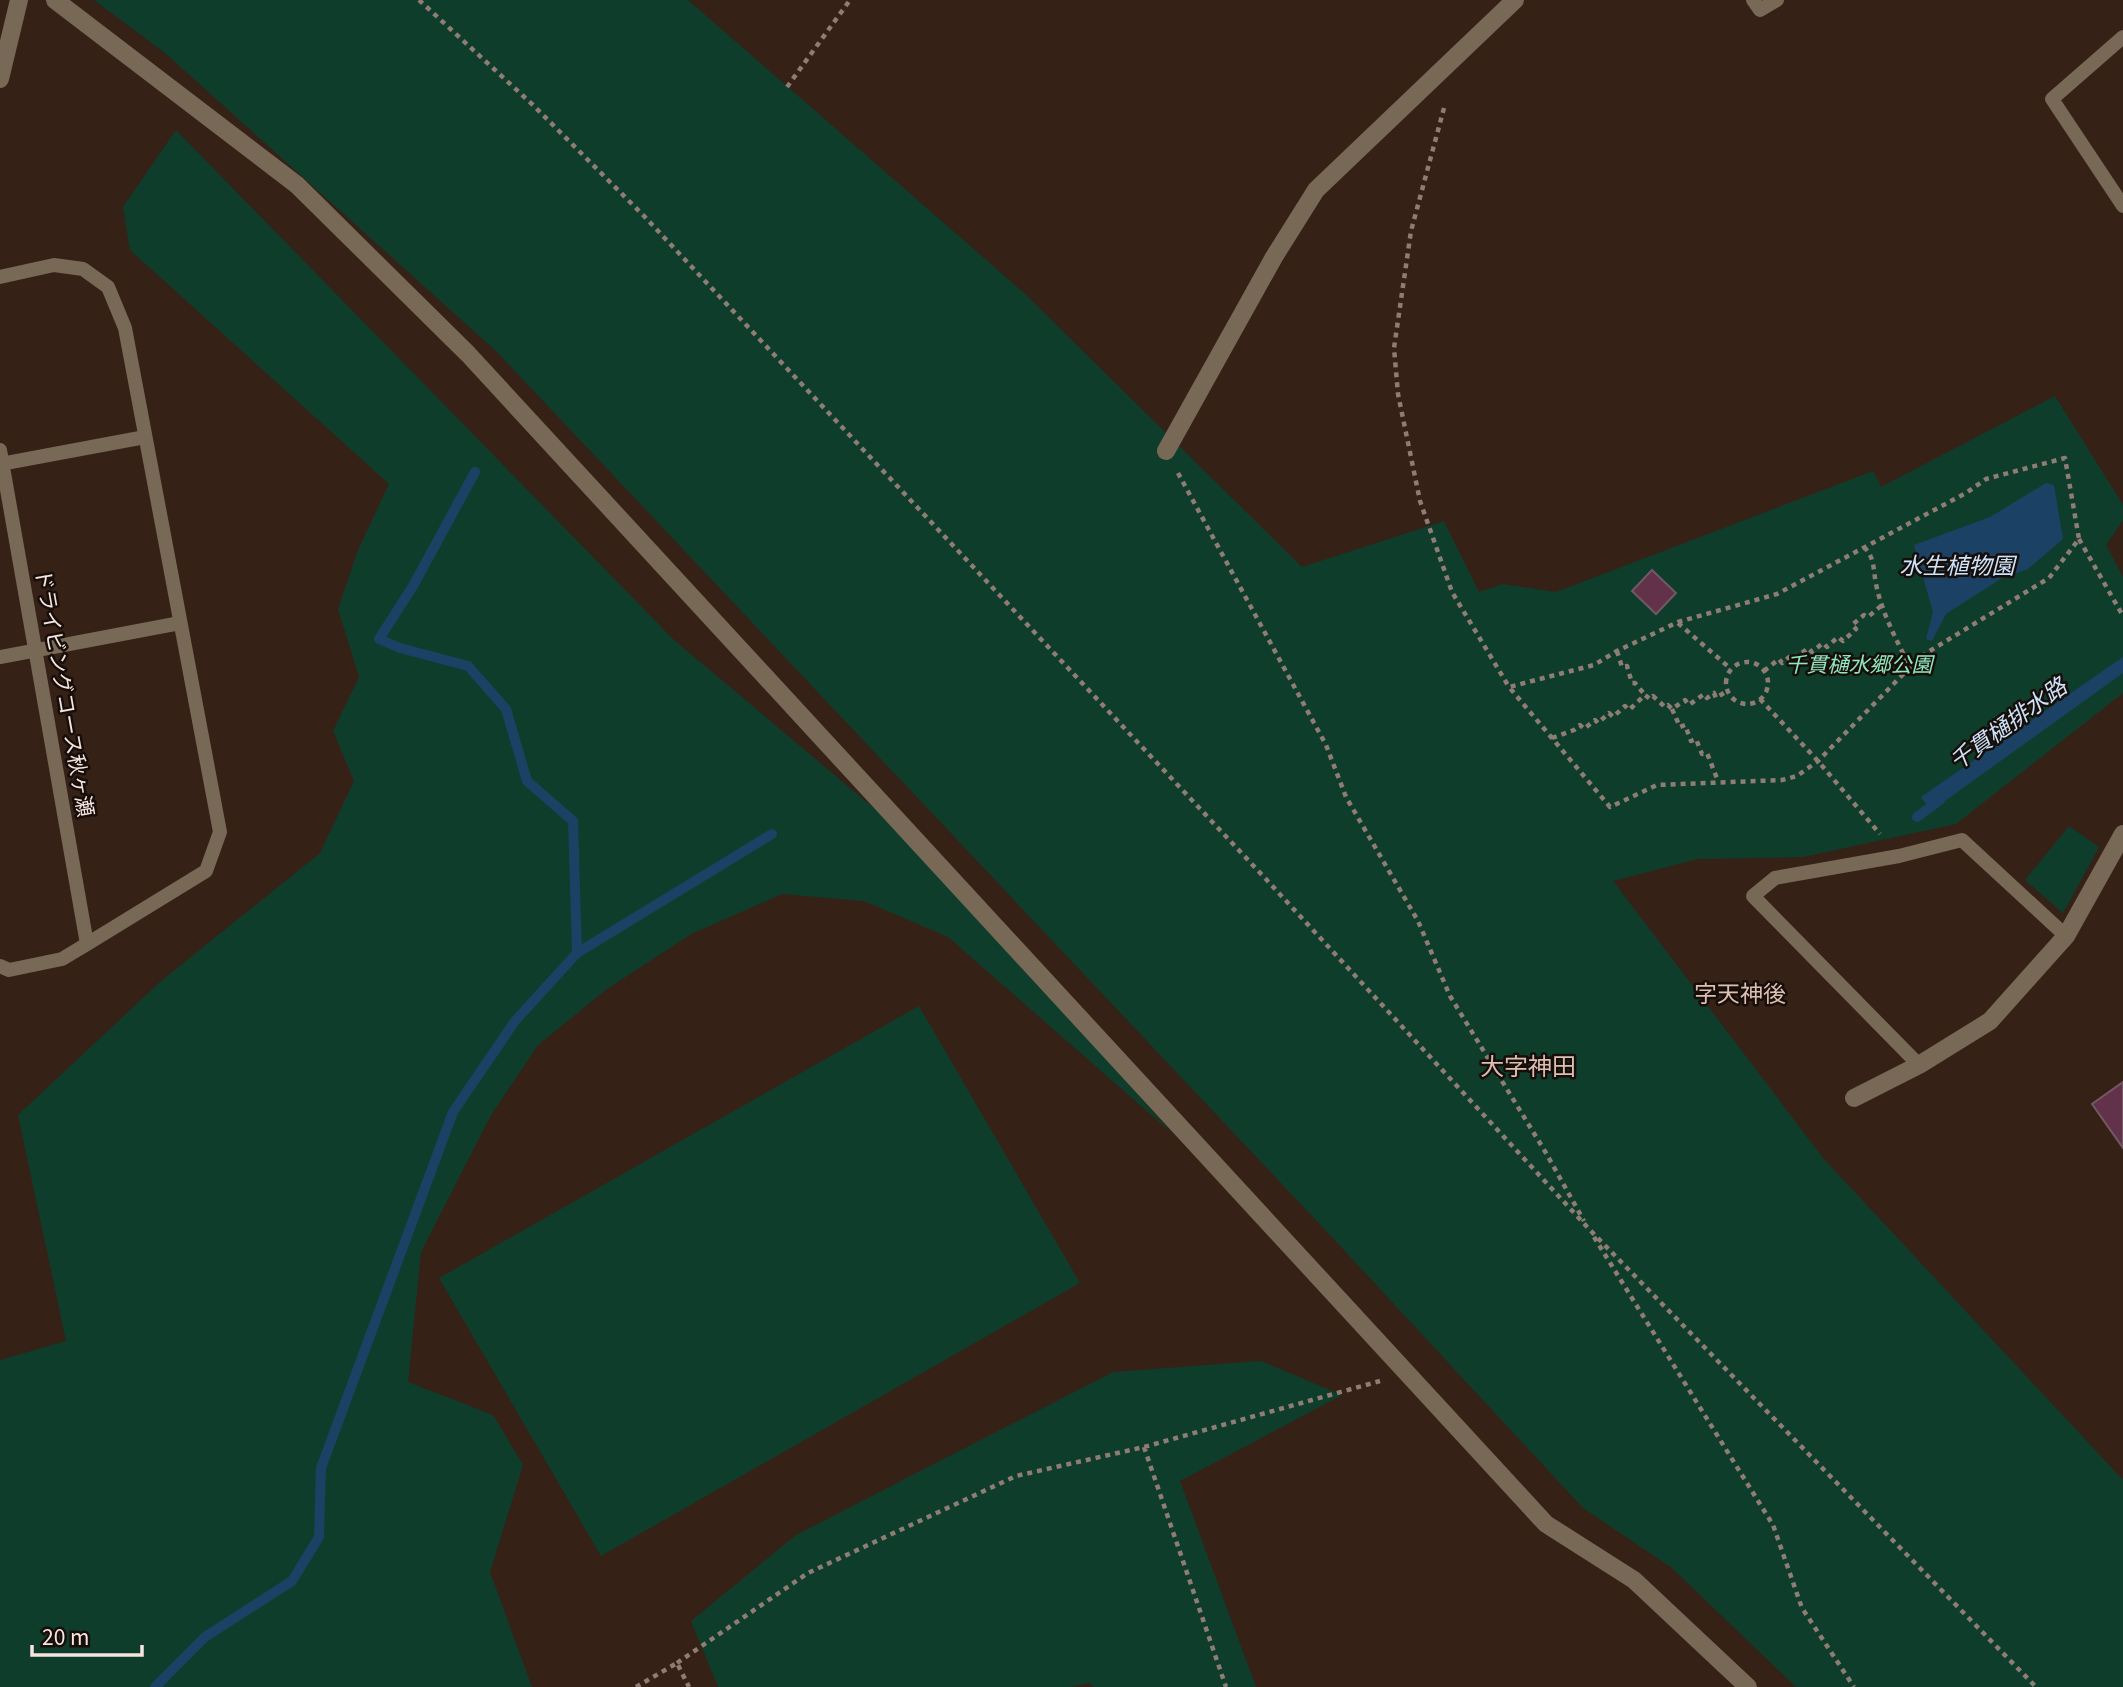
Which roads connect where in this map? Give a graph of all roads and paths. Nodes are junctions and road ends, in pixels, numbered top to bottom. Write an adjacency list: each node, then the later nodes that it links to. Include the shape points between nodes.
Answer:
1 (19, 0): 10 (street)
2 (55, 0): 45 (street, via 297,185 468,354)
3 (419, 0): 44 (path, via 644,216)
4 (850, 0): 11 (path)
5 (1515, 0): 9 (street)
6 (1753, 0): 7 (lane, via 1760,10)
7 (1777, 0)
8 (2123, 37): 12 (lane, via 2052,99)
9 (1450, 62): 15 (street, via 1316,190); 29 (path, via 1447,98 1411,231 1394,348 1398,394 1420,501 1452,592)
10 (0, 79)
11 (787, 87)
12 (2123, 206)
13 (0, 277): 14 (lane, via 54,265 83,269 108,287 125,328)
14 (145, 437): 16 (lane); 22 (lane)
15 (1166, 451): 44 (path, via 1326,745 1346,797 1418,921 1450,996)
16 (1, 459): 23 (lane, ドライビングコース秋ヶ瀬)
17 (2079, 540): 18 (path, via 2065,458 1986,479); 20 (path); 26 (path, via 2049,578)
18 (1864, 547): 19 (path, via 1874,564); 21 (path, via 1777,594)
19 (1880, 607): 26 (path); 28 (path, via 1852,625 1856,629 1843,641 1838,637 1827,647 1823,643 1812,652 1808,648)
20 (2123, 616)
21 (1678, 622): 24 (path); 27 (path)
22 (180, 623): 23 (lane); 40 (lane, via 220,832 206,871)
23 (36, 650): 25 (lane); 40 (lane, ドライビングコース秋ヶ瀬)
24 (1618, 654): 29 (path, via 1594,665); 31 (path, via 1632,683)
25 (0, 657)
26 (1910, 667): 35 (path)
27 (1731, 669): 28 (path, via 1742,662); 30 (path)
28 (1766, 669): 32 (path, via 1768,685)
29 (1508, 687): 34 (path)
30 (1727, 691): 32 (path, via 1745,704); 33 (path, via 1716,698 1714,693 1707,698 1704,694 1689,705 1685,700)
31 (1645, 695): 33 (path); 34 (path, via 1629,710 1625,706 1613,717 1609,713 1598,723 1595,720 1584,729 1580,725)
32 (1760, 699): 35 (path)
33 (1672, 709): 36 (path, via 1691,741 1696,739 1702,754 1707,753)
34 (1552, 738): 36 (path, via 1610,807 1657,785)
35 (1818, 761): 36 (path, via 1782,780); 38 (path)
36 (1718, 781)
37 (2123, 834): 39 (street)
38 (1899, 856): 39 (lane, via 1962,840); 42 (lane, via 1775,878 1753,896)
39 (2066, 936): 42 (street, via 1990,1021)
40 (87, 944): 41 (lane, via 62,959 9,970)
41 (0, 966)
42 (1919, 1065): 43 (street)
43 (1854, 1098)
44 (1589, 1229): 52 (path, via 1773,1525 1802,1608); 53 (path)
45 (1408, 1373): 46 (path); 51 (street, via 1546,1524 1634,1580)
46 (1144, 1447): 47 (path, via 1003,1482 808,1573); 50 (path)
47 (677, 1663): 48 (path); 49 (path)
48 (636, 1687)
49 (689, 1687)
50 (1226, 1687)
51 (1748, 1687)
52 (1854, 1687)
53 (2036, 1687)

